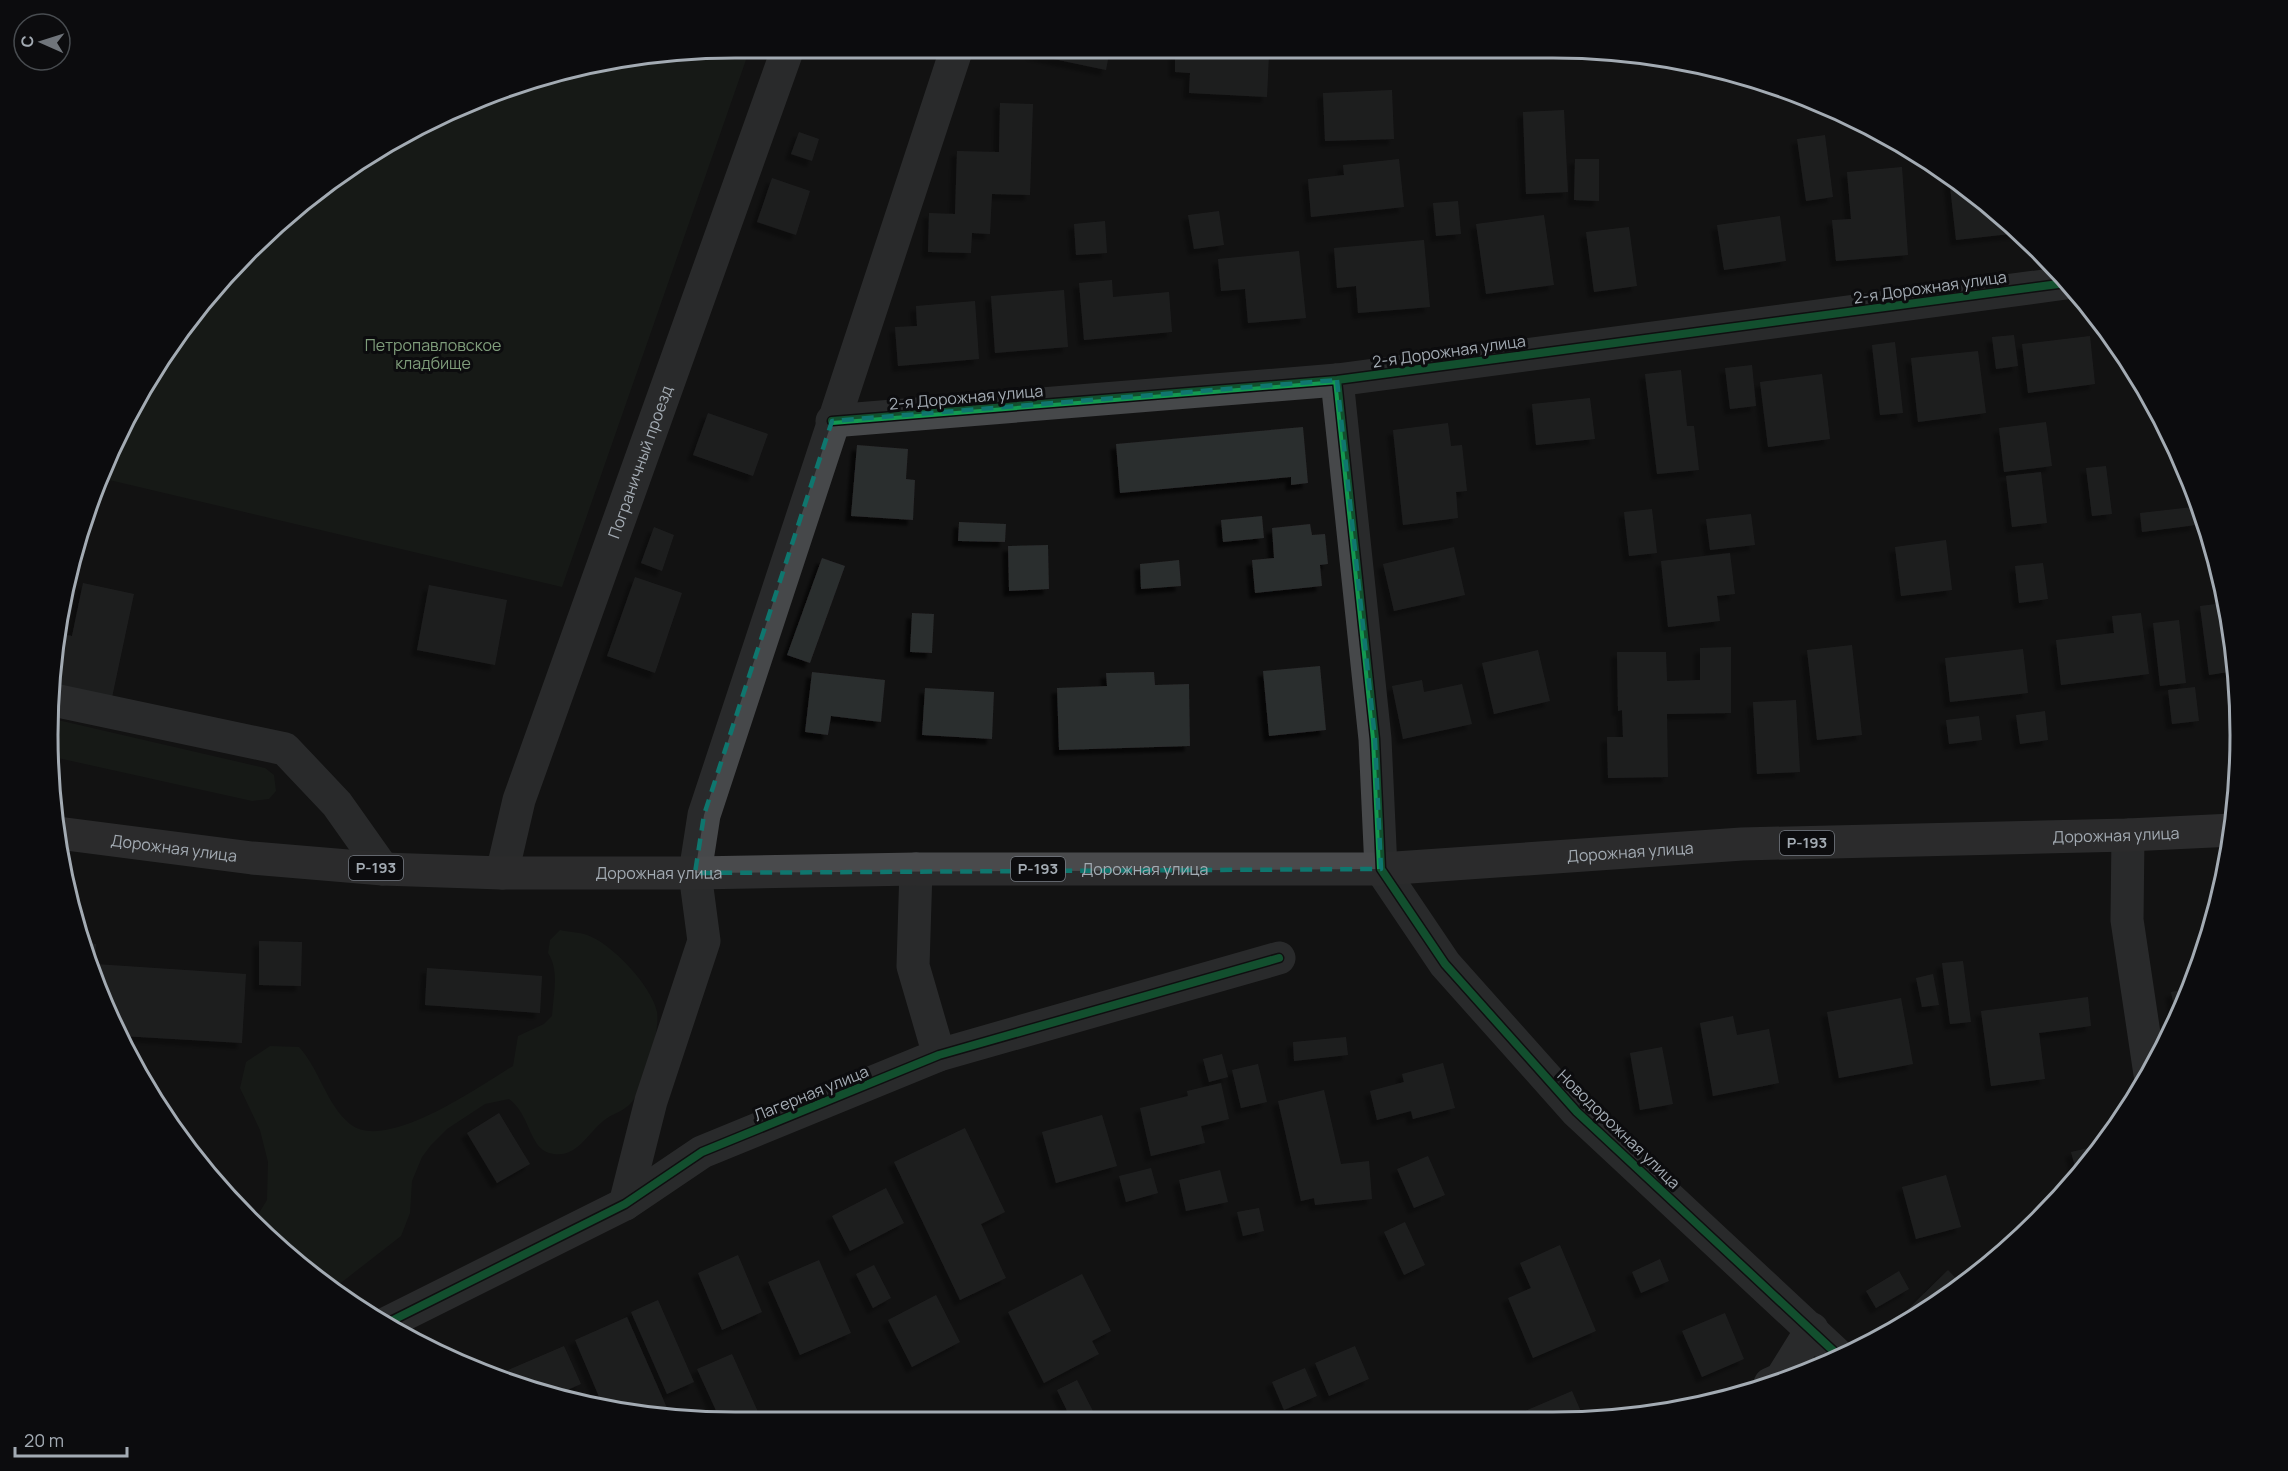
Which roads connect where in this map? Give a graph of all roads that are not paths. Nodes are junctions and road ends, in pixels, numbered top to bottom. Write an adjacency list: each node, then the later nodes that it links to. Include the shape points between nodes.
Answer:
1 (785, 58): 13 (street, Пограничный проезд, via 519,800)
2 (954, 58): 5 (street)
3 (2057, 284): 4 (street, 2-я Дорожная улица)
4 (1337, 380): 5 (street, 2-я Дорожная улица); 12 (street, via 1375,740)
5 (832, 421): 14 (street, via 704,815)
6 (60, 701): 10 (street, via 285,748 337,804)
7 (2223, 830): 9 (main road, Дорожная улица / Р-193)
8 (66, 835): 10 (main road, Дорожная улица / Р-193, via 252,858)
9 (2128, 835): 12 (main road, Дорожная улица / Р-193, via 1742,844); 17 (street, via 2127,920)
10 (383, 869): 13 (main road, Дорожная улица / Р-193)
11 (916, 869): 12 (main road, Дорожная улица / Р-193); 14 (main road, Дорожная улица / Р-193); 16 (street, via 913,966)
12 (1381, 869): 20 (street, Новодорожная улица, via 1444,964 1577,1112)
13 (502, 873): 14 (main road, Дорожная улица / Р-193)
14 (695, 873): 18 (street, via 704,941 651,1101)
15 (1279, 958): 16 (street, Лагерная улица)
16 (939, 1055): 18 (street, Лагерная улица, via 702,1152)
17 (2148, 1058)
18 (625, 1204): 19 (street, Лагерная улица)
19 (393, 1320)
20 (1812, 1329): 21 (street, Новодорожная улица); 22 (street)
21 (1834, 1351)
22 (1786, 1371)

